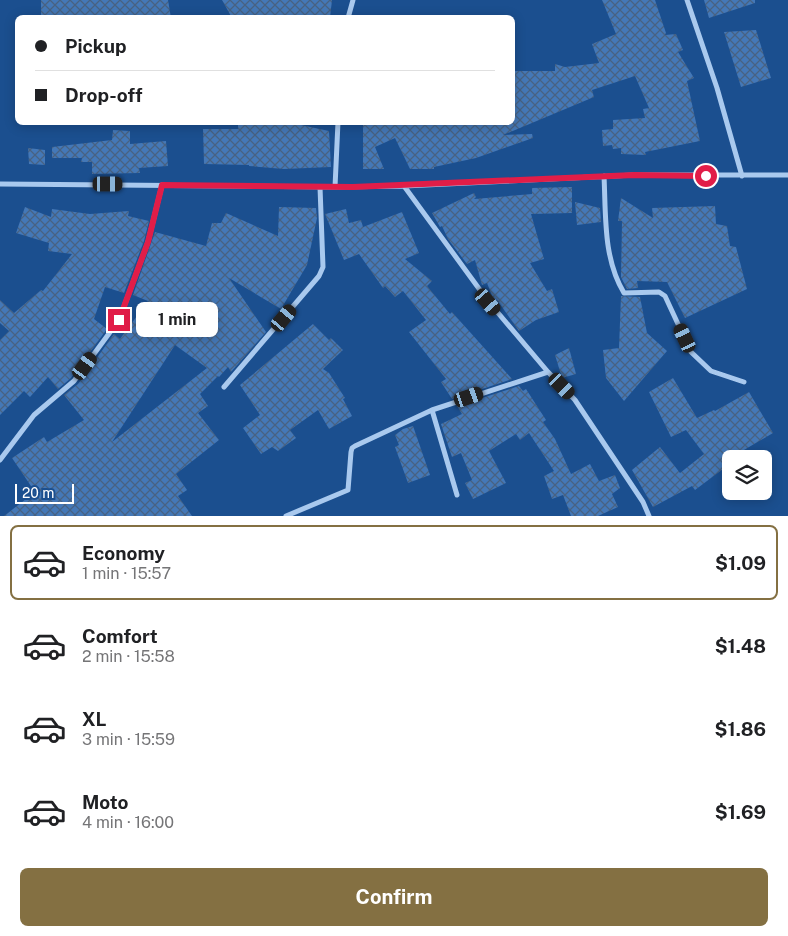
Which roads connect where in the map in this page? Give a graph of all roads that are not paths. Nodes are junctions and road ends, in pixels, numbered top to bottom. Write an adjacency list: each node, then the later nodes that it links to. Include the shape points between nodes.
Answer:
1 (353, 0): 3 (street)
2 (687, 0): 7 (street)
3 (349, 15)
4 (338, 125): 12 (street)
5 (788, 175): 7 (street)
6 (604, 176): 7 (street); 10 (street); 14 (street, via 608,248 615,278 624,293 659,292 665,296 691,352 711,371)
7 (742, 176)
8 (0, 184): 9 (street)
9 (162, 185): 11 (street); 17 (street, via 148,242 119,320 74,381 34,415)
10 (404, 186): 12 (street); 13 (street, via 488,302)
11 (320, 187): 12 (street); 15 (street, via 323,267 319,276)
12 (336, 187)
13 (548, 372): 16 (street); 20 (street, via 575,400 643,502)
14 (744, 382)
15 (224, 387)
16 (432, 410): 18 (street); 19 (street, via 352,448 348,490)
17 (0, 460)
18 (457, 495)
19 (286, 516)
20 (648, 516)

